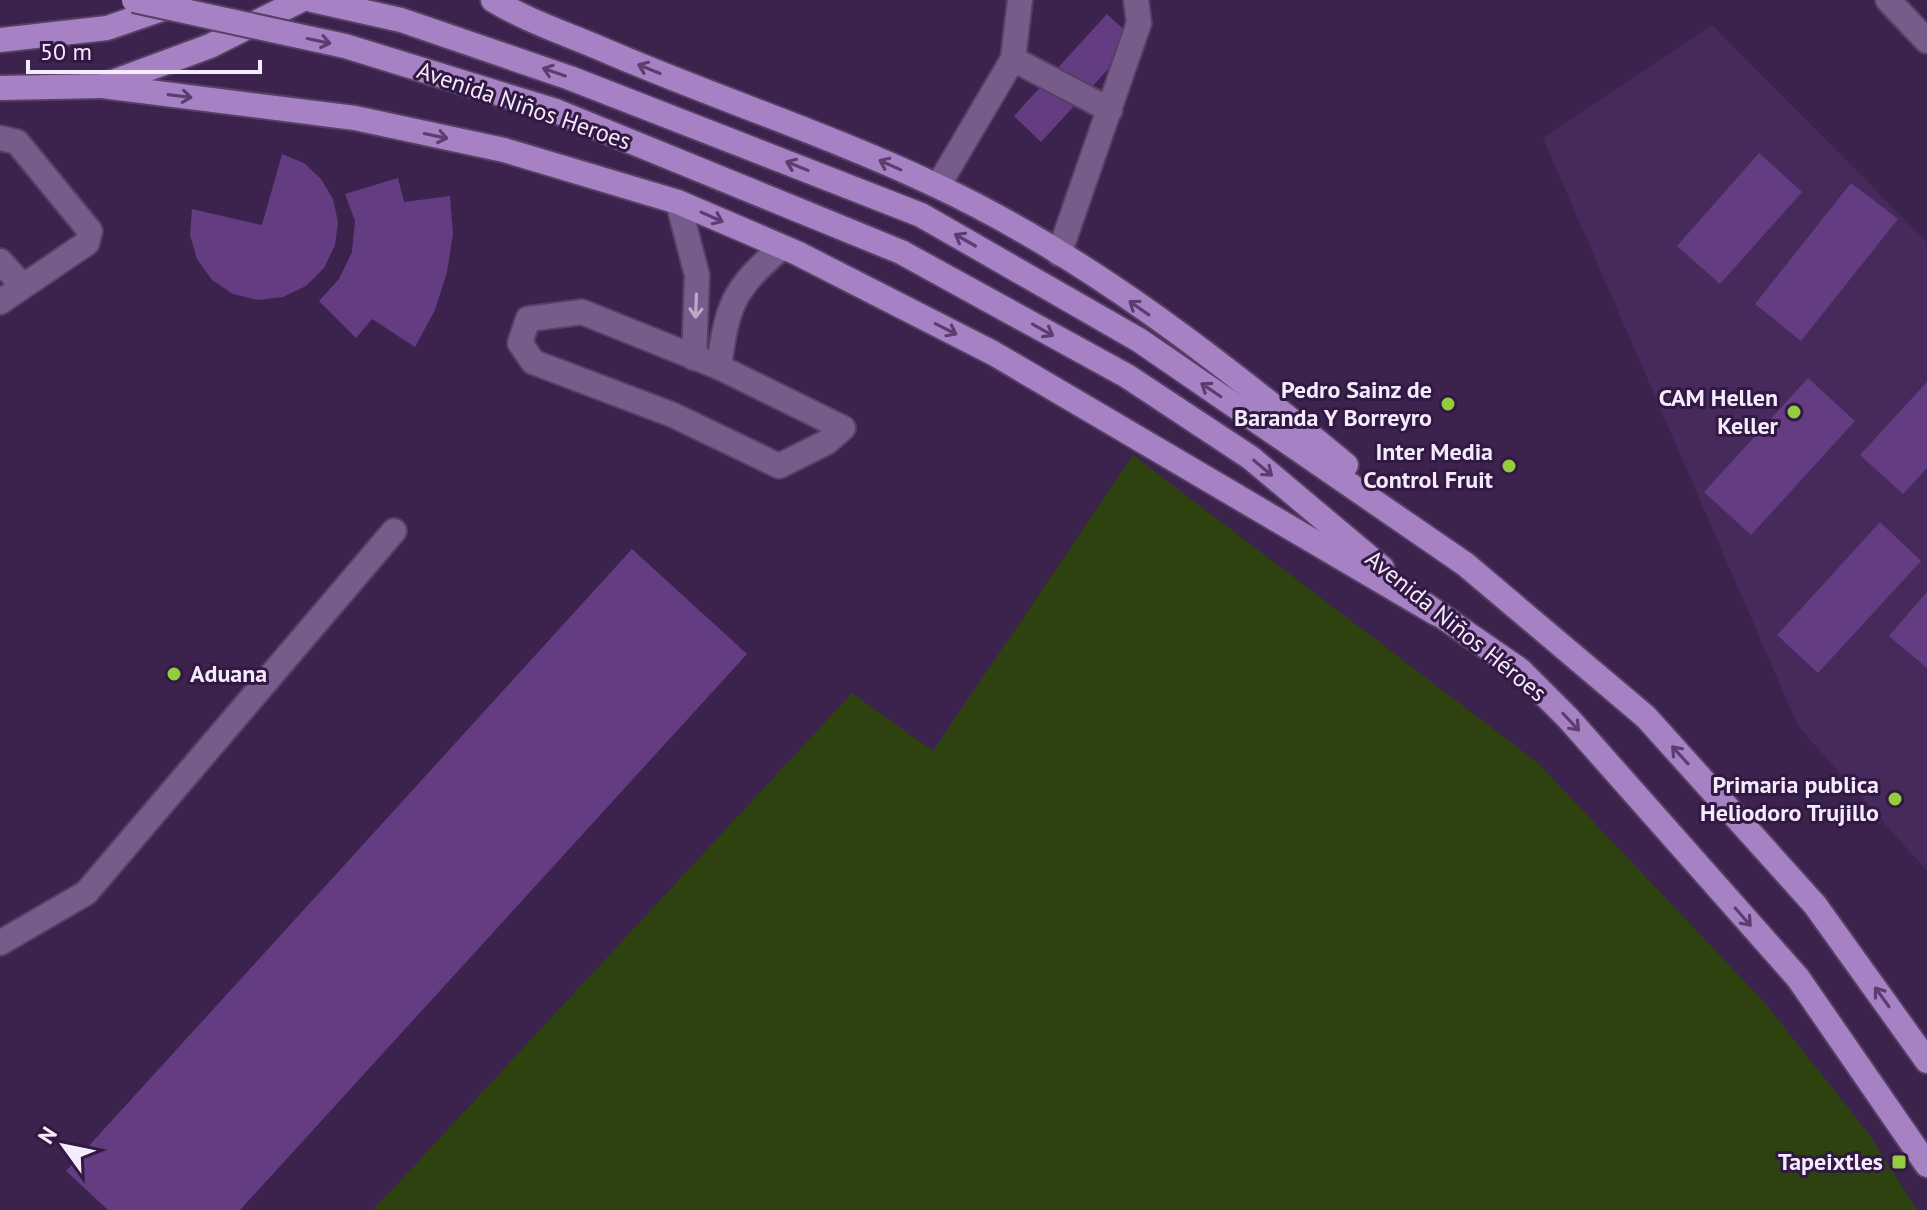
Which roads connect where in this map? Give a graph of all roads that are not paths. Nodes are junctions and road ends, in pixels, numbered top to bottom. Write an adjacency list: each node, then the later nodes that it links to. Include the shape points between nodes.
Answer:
1 (134, 0): 20 (main road, Avenida Niños Heroes, one-way to 20, bridge, via 345,46 556,111)
2 (188, 0): 9 (main road, via 107,28)
3 (301, 0): 12 (main road, via 210,46)
4 (312, 0): 18 (main road, Avenida Niños Heroes, one-way to 4, via 570,78 401,20)
5 (493, 0): 16 (main road, one-way to 5, via 649,70)
6 (1020, 0): 11 (street)
7 (1136, 0): 14 (street, via 1139,23)
8 (1888, 0): 10 (street)
9 (0, 40)
10 (1927, 41)
11 (1013, 59): 14 (street); 16 (street)
12 (102, 86): 13 (main road); 17 (main road, one-way to 17, via 355,118 504,150)
13 (0, 88)
14 (1110, 110): 21 (street)
15 (0, 138): 23 (street, via 17,142 90,231 87,243)
16 (938, 186): 21 (main road)
17 (678, 202): 19 (main road, one-way to 19); 25 (street, one-way to 25, via 697,275)
18 (921, 215): 28 (main road, Avenida Niños Héroes, one-way to 18, via 1139,340)
19 (781, 248): 26 (street, via 747,277 725,320); 29 (main road, one-way to 29, via 993,353)
20 (901, 252): 29 (main road, Avenida Niños Héroes, one-way to 29, via 1127,376 1251,458)
21 (1059, 254): 28 (main road, one-way to 21, via 1242,379)
22 (0, 261): 23 (street)
23 (22, 285): 24 (street)
24 (0, 302)
25 (694, 358): 26 (street); 26 (street, via 582,312 528,319 520,343 533,362 673,415 779,466 843,428)
26 (719, 367)
27 (394, 531): 30 (street, via 86,893)
28 (1465, 564): 31 (main road, Avenida Niños Héroes, one-way to 28, via 1815,905 1646,717)
29 (1437, 614): 32 (main road, Avenida Niños Héroes, one-way to 32, via 1520,670 1568,718 1798,978)
30 (0, 943)
31 (1927, 1061)
32 (1927, 1165)

